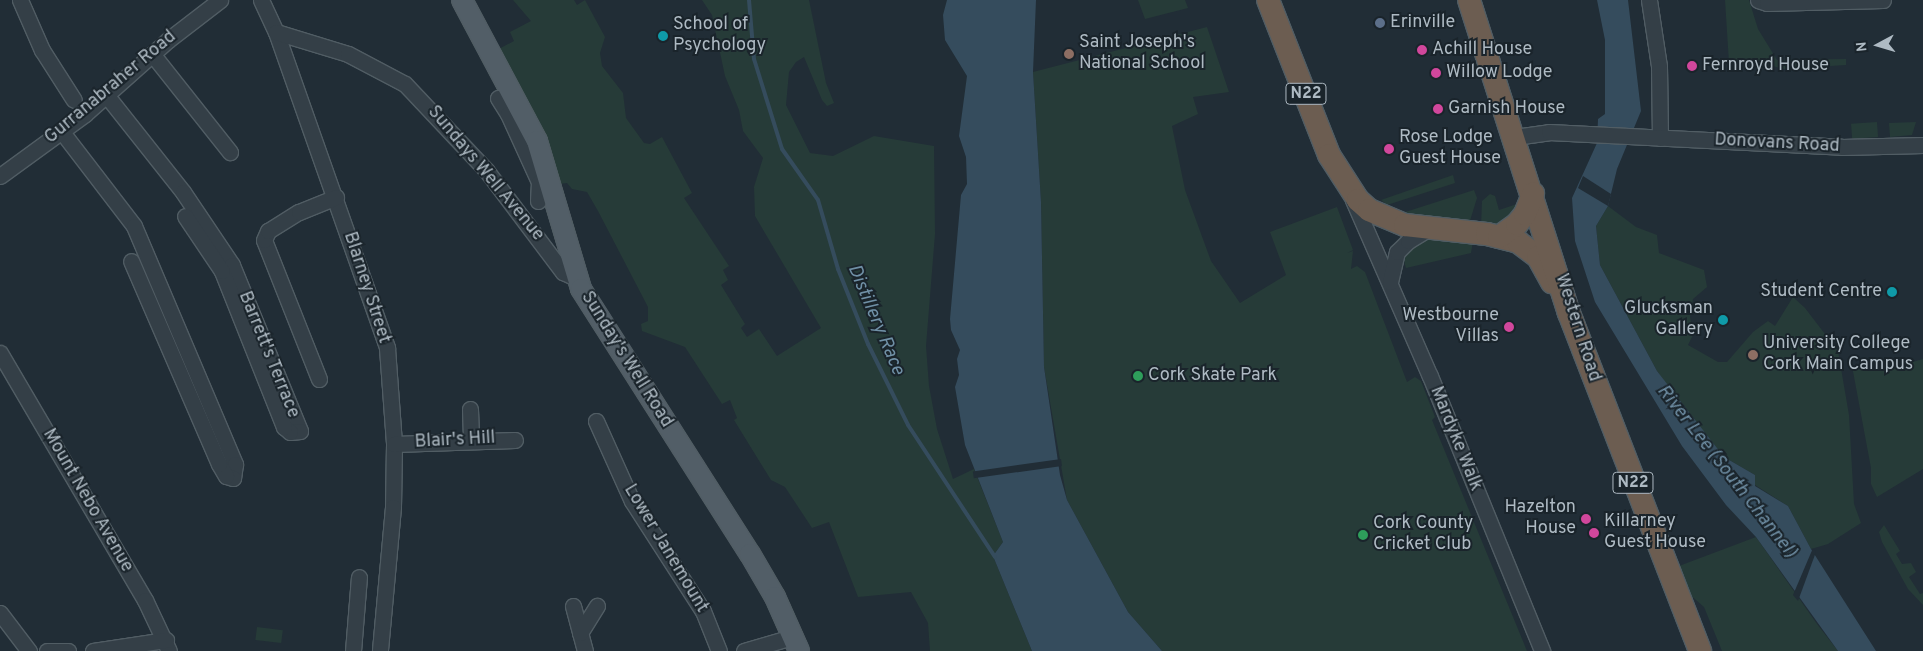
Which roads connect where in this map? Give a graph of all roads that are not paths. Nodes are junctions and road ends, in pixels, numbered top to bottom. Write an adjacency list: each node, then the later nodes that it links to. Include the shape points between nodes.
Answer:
1 (20, 0): 14 (street, via 42,50)
2 (220, 0): 11 (street, Gurranabraher Road)
3 (261, 0): 10 (street, Blarney Street)
4 (462, 0): 29 (main road, Sunday's Well Road, via 477,34 516,97 537,141)
5 (1268, 0): 21 (highway, Mardyke Walk / N22, via 1329,155)
6 (1469, 0): 16 (highway, Western Road / N22)
7 (1649, 0): 17 (street, via 1659,66)
8 (1883, 0): 9 (street)
9 (1762, 2)
10 (276, 32): 23 (street, Blarney Street); 29 (street, Sundays Well Avenue, via 357,57 405,84 486,170 564,272)
11 (157, 50): 12 (street, Gurranabraher Road); 19 (street)
12 (107, 96): 15 (street, Gurranabraher Road); 25 (street, Barrett's Terrace, via 183,192 232,265 300,431 284,427 222,271)
13 (498, 98): 24 (street, via 539,182)
14 (74, 100)
15 (62, 132): 20 (street, Gurranabraher Road); 28 (street, via 134,226 235,464 233,478 223,473)
16 (1515, 137): 17 (street, Donovans Road, via 1533,132); 22 (highway, Western Road / N22)
17 (1660, 138): 18 (street, Donovans Road, via 1842,147)
18 (1923, 145)
19 (230, 152)
20 (0, 176)
21 (1348, 187): 26 (highway, Mardyke Walk / N22, via 1369,210 1395,222); 30 (street, Mardyke Walk)
22 (1533, 194): 27 (highway, via 1521,219); 31 (highway, Western Road / N22)
23 (336, 197): 33 (street, via 299,212 268,231 264,240); 38 (street, Blarney Street, via 383,329)
24 (538, 201)
25 (185, 216)
26 (1426, 230): 27 (highway, Mardyke Walk / N22); 30 (street, via 1400,248)
27 (1499, 236): 31 (highway, N22, via 1518,242 1533,252 1546,269)
28 (131, 261)
29 (576, 278): 44 (main road, Sunday's Well Road, via 596,315 750,554 775,597)
30 (1390, 282): 55 (street, Mardyke Walk)
31 (1569, 313): 56 (highway, Western Road / N22)
32 (0, 353): 45 (street, Mount Nebo Avenue, via 97,516)
33 (318, 379)
34 (470, 409): 36 (street)
35 (596, 421): 53 (street, Lower Janemount, via 632,501 703,611)
36 (471, 440): 37 (street, Blair's Hill); 38 (street, Blair's Hill)
37 (515, 440)
38 (394, 444): 51 (street, Blarney Street, via 392,529)
39 (360, 577): 50 (street)
40 (573, 606): 43 (street)
41 (598, 606): 43 (street)
42 (0, 613): 46 (street)
43 (580, 633): 52 (street)
44 (796, 644): 54 (street)
45 (167, 646): 49 (street)
46 (28, 651)
47 (48, 651): 48 (street)
48 (68, 651)
49 (93, 651)
50 (353, 651)
51 (380, 651)
52 (585, 651)
53 (719, 651)
54 (744, 651)
55 (1542, 651)
56 (1700, 651)

